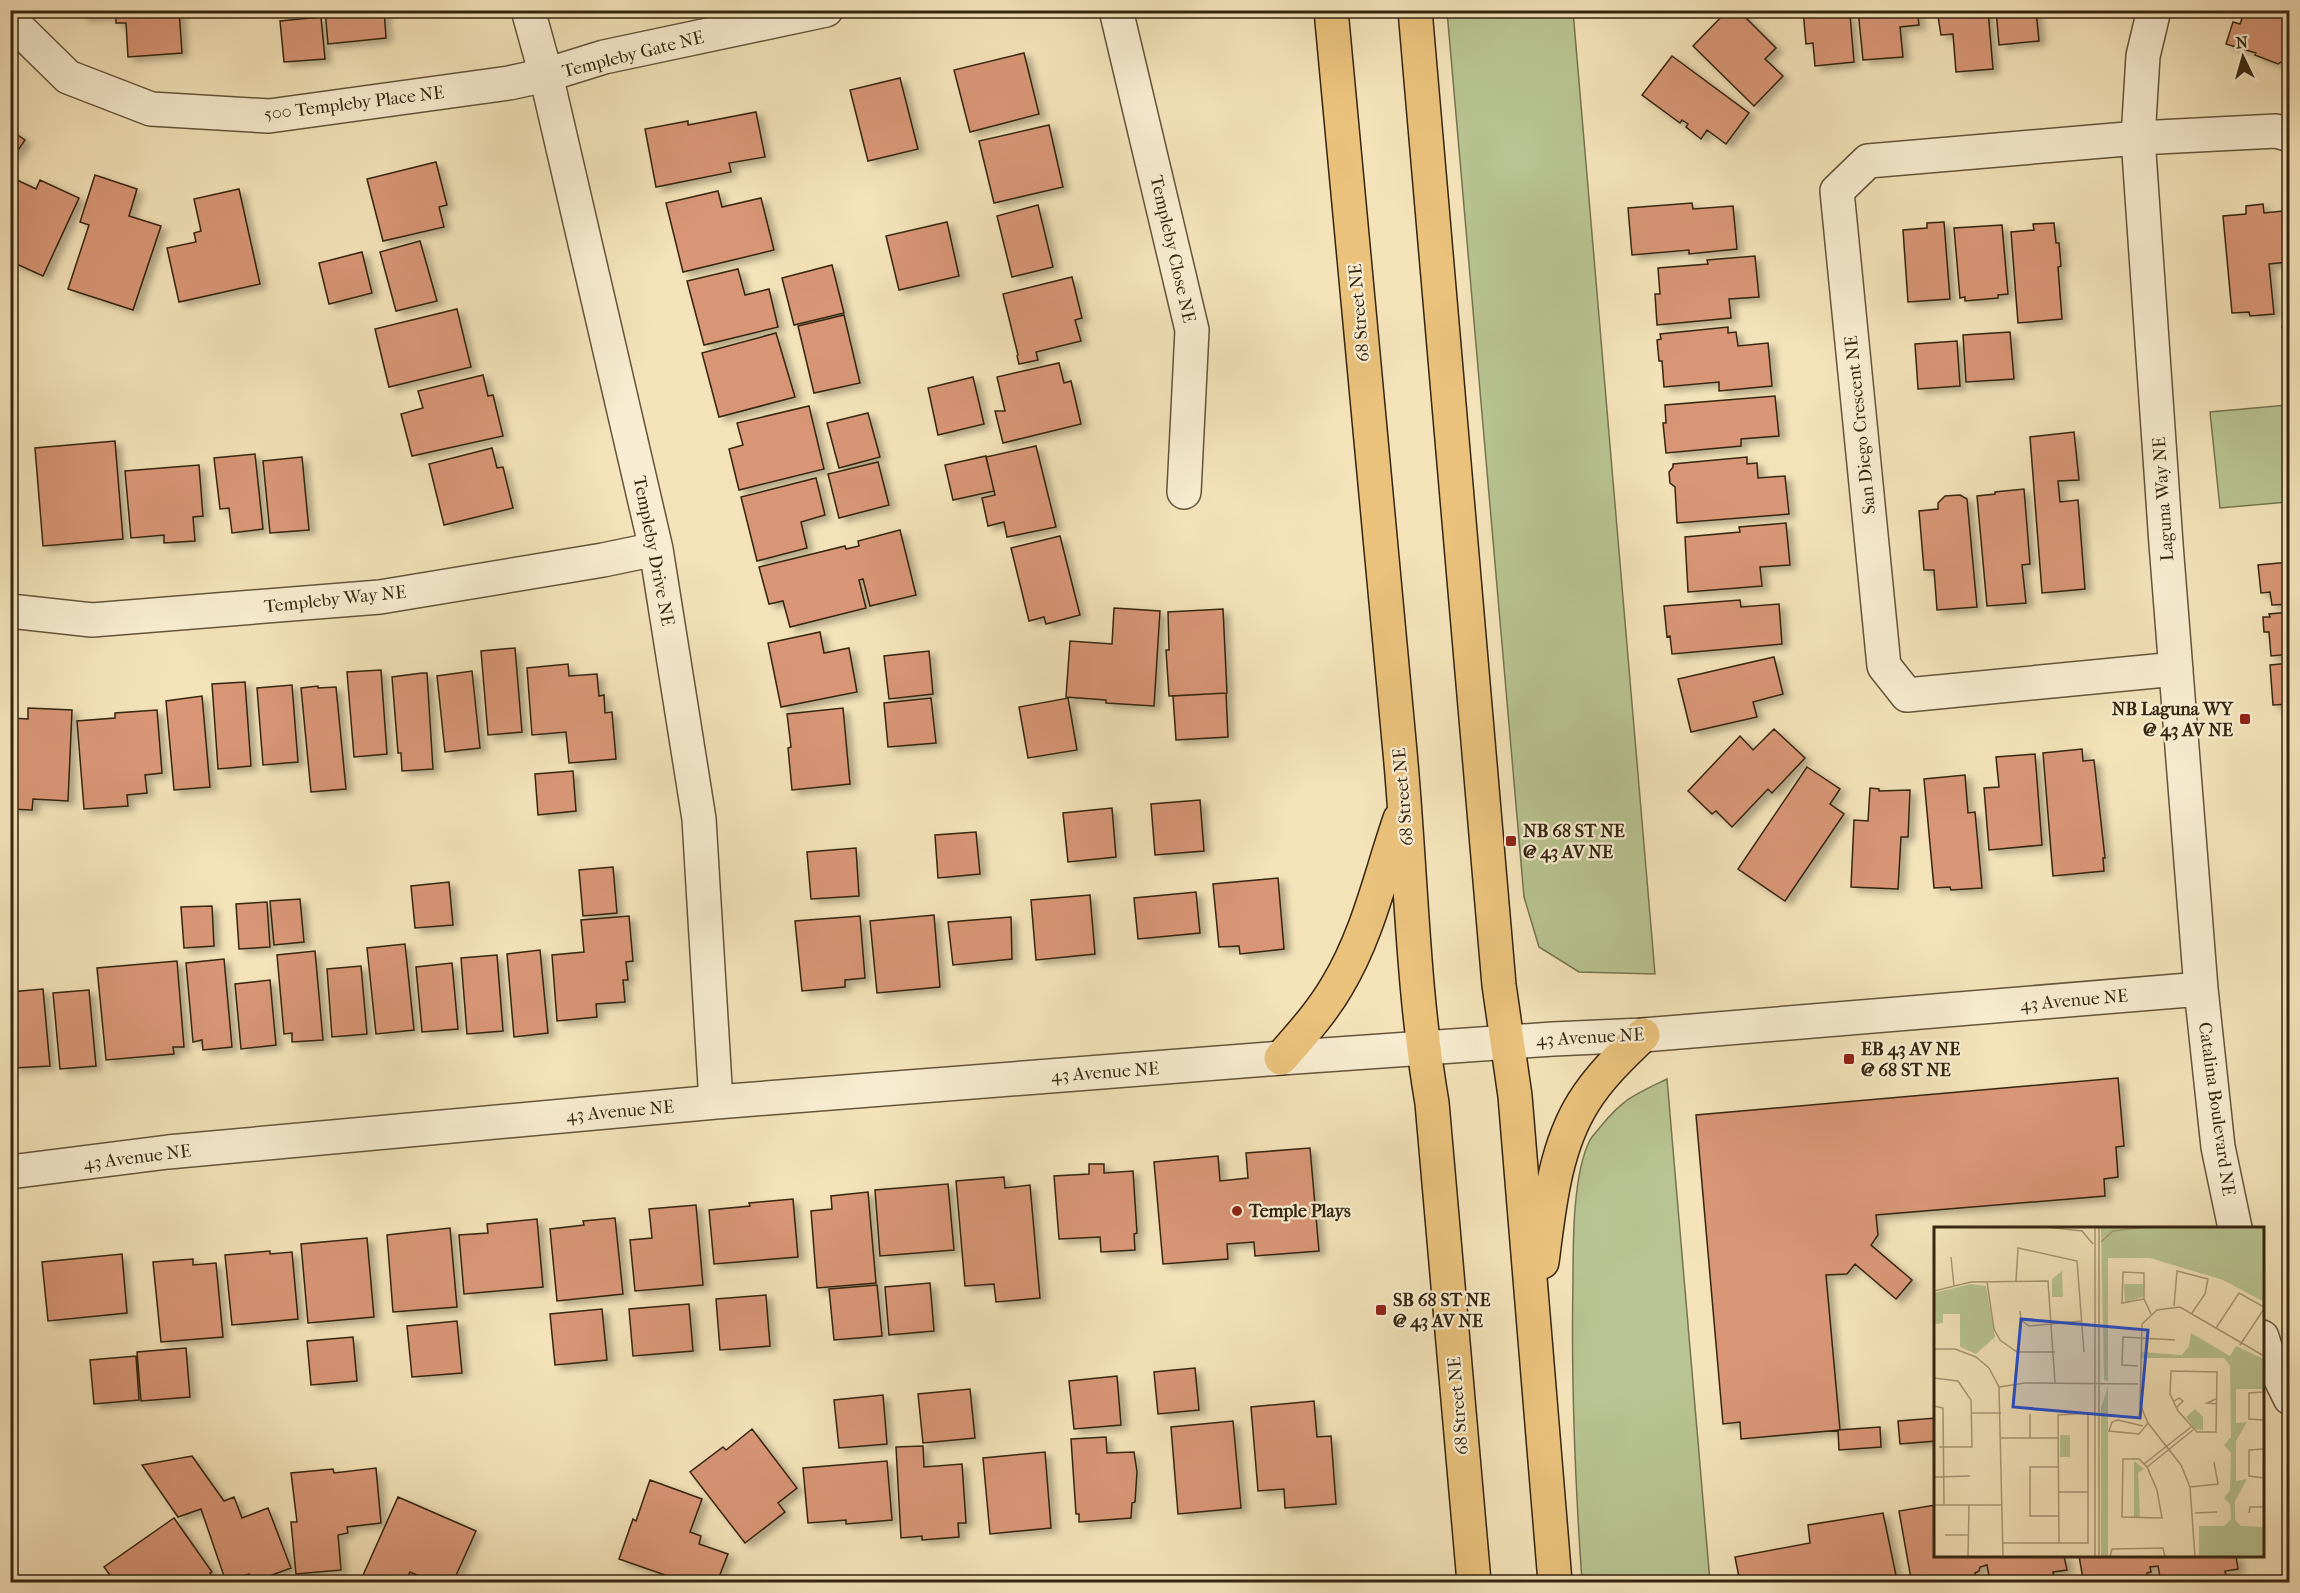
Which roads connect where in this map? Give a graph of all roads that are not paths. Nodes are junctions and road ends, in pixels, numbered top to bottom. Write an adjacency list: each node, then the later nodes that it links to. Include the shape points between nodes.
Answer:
1 (528, 10): 8 (street, Templeby Drive NE)
2 (826, 10): 8 (street, Templeby Gate NE, via 604,57)
3 (1116, 10): 11 (street, Templeby Close NE, via 1192,330)
4 (1331, 10): 15 (main road, 68 Street NE)
5 (1415, 10): 18 (main road)
6 (2154, 10): 10 (street, Laguna Way NE, via 2143,56)
7 (10, 20): 8 (street, 500 Templeby Place NE, via 68,77 151,109 269,116)
8 (546, 75): 12 (street, Templeby Drive NE)
9 (2289, 135): 10 (street, via 2276,131)
10 (2138, 138): 14 (street, Laguna Way NE); 14 (street, San Diego Crescent NE, via 1868,161 1837,191 1884,666 1907,695)
11 (1184, 492)
12 (656, 549): 13 (street, Templeby Way NE, via 380,597 92,620); 21 (street, Templeby Drive NE, via 699,819)
13 (10, 611)
14 (2176, 669): 16 (street, Laguna Way NE)
15 (1405, 803): 19 (main road, 68 Street NE); 20 (main road, via 1358,946 1338,986)
16 (2201, 989): 17 (street, 43 Avenue NE); 23 (street, Catalina Boulevard NE, via 2218,1147)
17 (1643, 1035): 18 (street, 43 Avenue NE); 24 (main road, via 1596,1085 1566,1138 1550,1201)
18 (1506, 1043): 19 (street, 43 Avenue NE); 24 (main road, via 1515,1096)
19 (1422, 1049): 20 (street, 43 Avenue NE); 27 (main road, 68 Street NE, via 1432,1103)
20 (1281, 1058): 21 (street, 43 Avenue NE)
21 (716, 1102): 22 (street, 43 Avenue NE, via 180,1151)
22 (10, 1172)
23 (2235, 1227)
24 (1533, 1323): 28 (main road)
25 (2264, 1342): 26 (street)
26 (2289, 1398)
27 (1474, 1582)
28 (1555, 1582)

